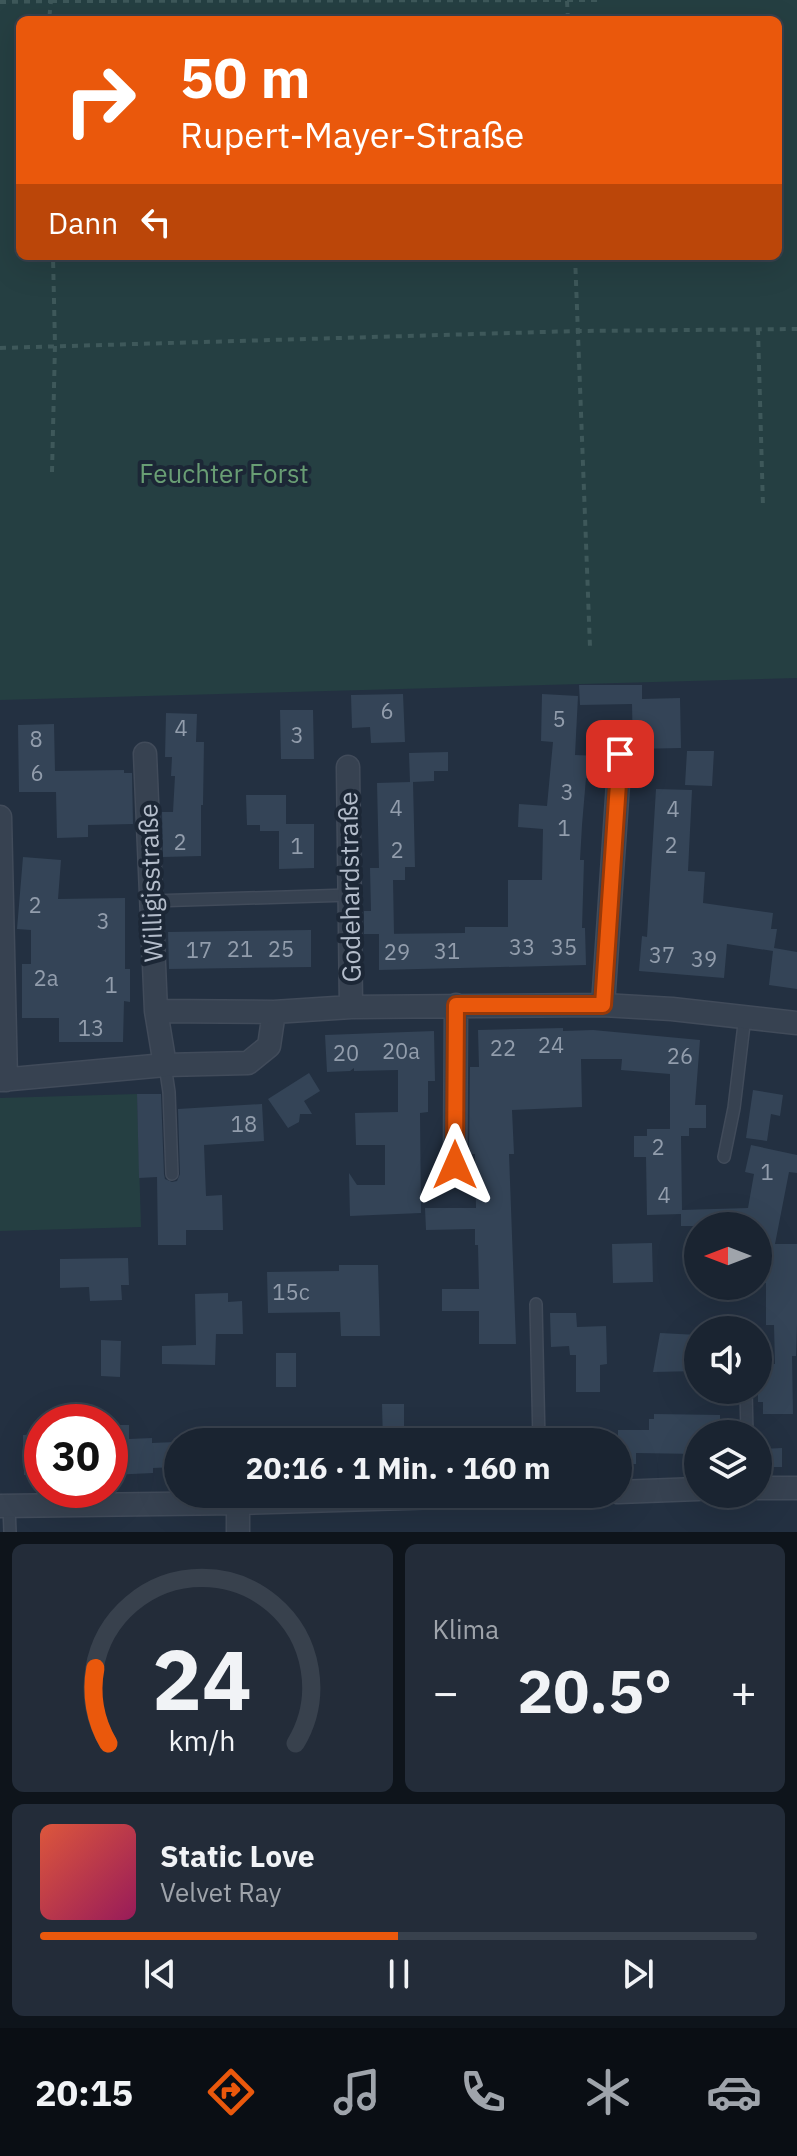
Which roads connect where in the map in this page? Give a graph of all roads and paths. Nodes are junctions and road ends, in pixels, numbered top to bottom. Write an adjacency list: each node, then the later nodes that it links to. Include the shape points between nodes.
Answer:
1 (600, 0): 3 (path)
2 (51, 1): 3 (path); 4 (path)
3 (567, 1)
4 (0, 2)
5 (53, 260): 10 (path)
6 (575, 260): 9 (path)
7 (758, 329): 8 (path); 9 (path); 13 (path)
8 (797, 329)
9 (577, 331): 10 (path); 14 (path)
10 (55, 345): 11 (path); 12 (path)
11 (0, 348)
12 (52, 472)
13 (763, 507)
14 (590, 647)
15 (145, 754): 20 (street, Willigisstraße)
16 (620, 754): 22 (street)
17 (348, 767): 19 (street, Godehardstraße)
18 (0, 817): 29 (street)
19 (350, 895): 20 (lane); 23 (street, Godehardstraße)
20 (152, 901): 24 (street, Willigisstraße)
21 (456, 1005): 22 (street); 23 (street); 31 (street)
22 (603, 1005): 26 (street)
23 (351, 1007): 25 (street)
24 (156, 1011): 25 (street); 28 (street, Willigisstraße)
25 (274, 1012): 28 (street, via 269,1046 248,1063)
26 (745, 1016): 27 (street); 30 (lane)
27 (797, 1023)
28 (165, 1065): 29 (street); 32 (lane)
29 (3, 1080)
30 (724, 1157)
31 (455, 1165)
32 (172, 1174)
33 (536, 1304): 34 (lane)
34 (539, 1428)
35 (772, 1488): 36 (street)
36 (797, 1488)
37 (684, 1490): 38 (street)
38 (632, 1491)
39 (164, 1504): 40 (street)
40 (4, 1506): 42 (lane)
41 (238, 1508): 43 (street)
42 (10, 1532)
43 (238, 1532)

